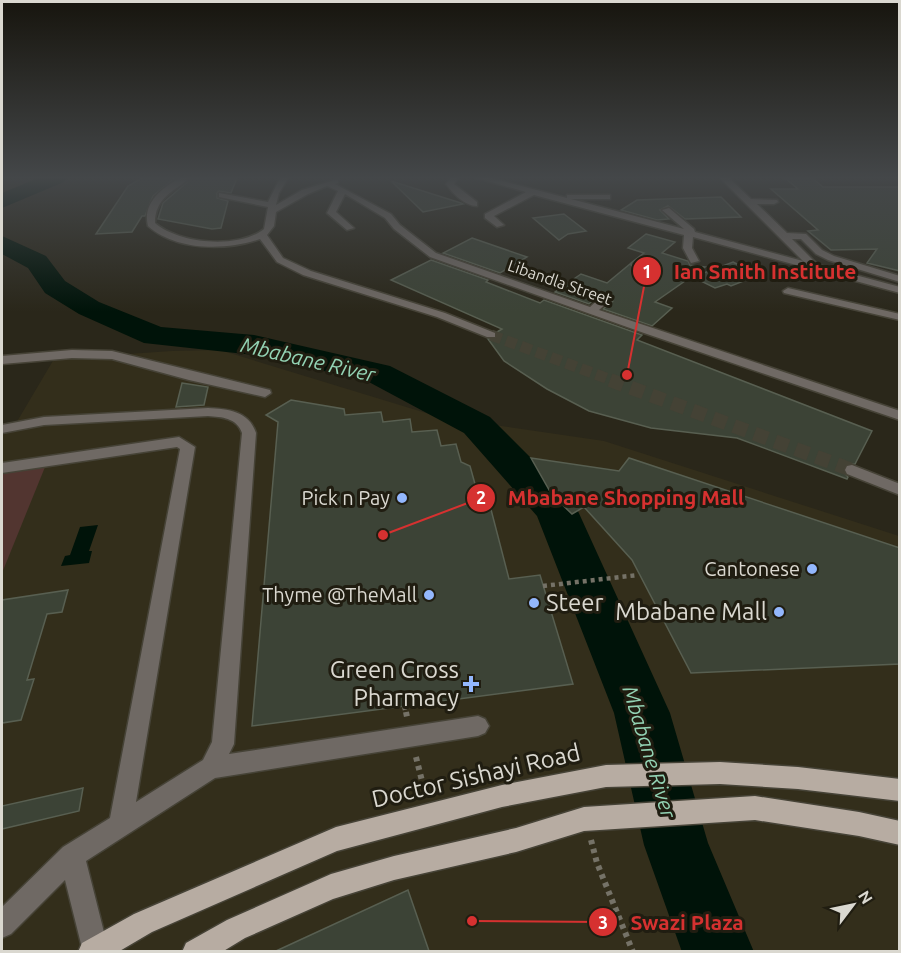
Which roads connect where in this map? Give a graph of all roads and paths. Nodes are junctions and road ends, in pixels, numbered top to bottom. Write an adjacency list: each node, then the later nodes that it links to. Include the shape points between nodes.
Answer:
1 (151, 222): 13 (street, via 164,235 179,240 222,243)
2 (270, 222): 13 (street)
3 (343, 222): 10 (street)
4 (394, 222): 21 (street, Libandla Street, via 434,255)
5 (497, 222): 9 (street)
6 (646, 222): 14 (street)
7 (680, 222): 14 (street)
8 (771, 222): 12 (street)
9 (500, 225)
10 (350, 228)
11 (804, 229): 12 (street)
12 (781, 232): 16 (street); 17 (street, via 803,236 831,258)
13 (262, 235): 23 (street, via 280,260 307,273)
14 (694, 235): 15 (street, via 686,243); 16 (street)
15 (694, 261)
16 (815, 268): 18 (street)
17 (900, 279)
18 (900, 290)
19 (788, 291): 22 (street)
20 (607, 297): 21 (street)
21 (592, 311): 26 (street, Libandla Street)
22 (900, 317)
23 (491, 335)
24 (2, 360): 25 (street, via 112,355)
25 (265, 393)
26 (900, 416)
27 (2, 429): 36 (street, via 44,421 208,412 236,418 248,428 223,744)
28 (2, 468): 40 (street, via 179,442 188,447)
29 (852, 470): 30 (street)
30 (900, 490)
31 (638, 575): 32 (path)
32 (543, 586)
33 (404, 706): 35 (path)
34 (478, 726): 35 (street)
35 (411, 738): 36 (street); 38 (path)
36 (211, 768): 40 (street)
37 (900, 790): 38 (main road, Doctor Sishayi Road, via 720,773 606,776)
38 (430, 813): 44 (main road, Doctor Sishayi Road, via 336,839 143,923)
39 (584, 819): 41 (main road, via 755,808); 45 (main road, via 331,887); 46 (path, via 597,863)
40 (121, 824): 42 (street)
41 (900, 833)
42 (72, 856): 43 (street); 44 (street)
43 (2, 925)
44 (94, 950)
45 (195, 951)
46 (633, 951)

